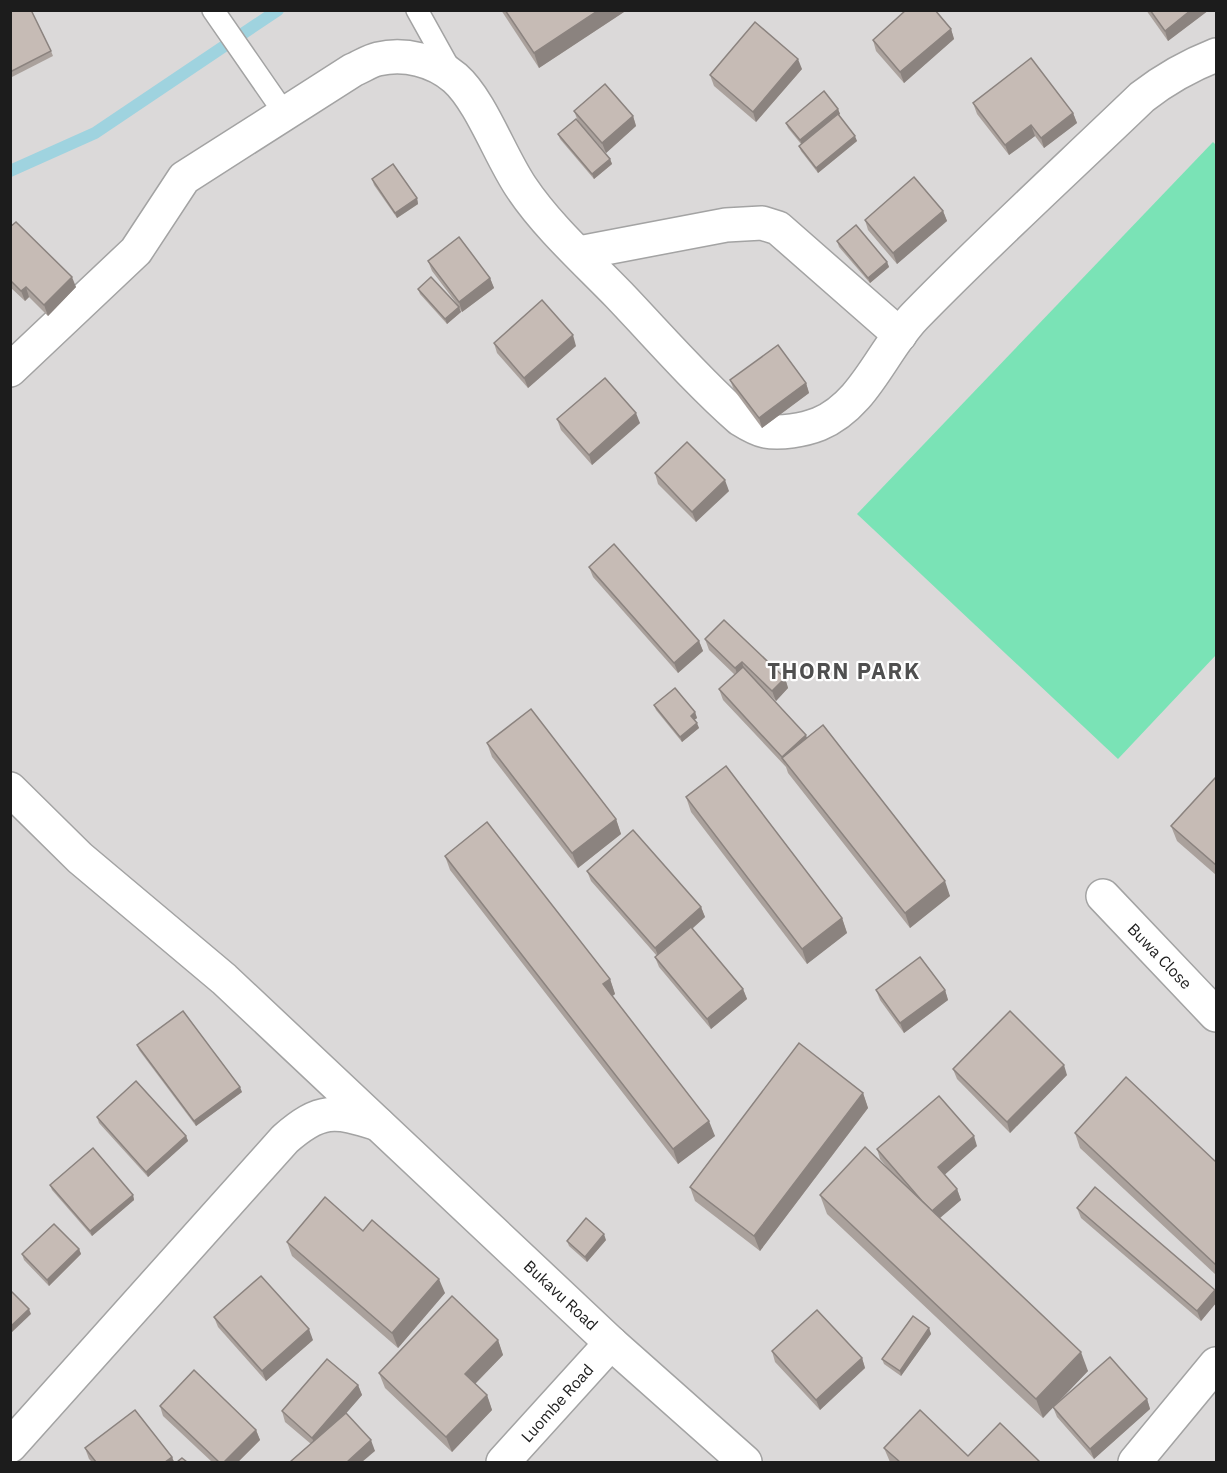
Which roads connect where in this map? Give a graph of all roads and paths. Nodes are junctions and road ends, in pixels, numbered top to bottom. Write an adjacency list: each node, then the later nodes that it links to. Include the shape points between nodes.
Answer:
1 (417, 10): 4 (lane)
2 (216, 17): 5 (lane)
3 (1216, 56): 7 (street, via 1189,66 1142,97 913,318)
4 (455, 79): 5 (street, via 421,59 377,59); 6 (street, via 472,99 521,187)
5 (285, 114): 8 (street, via 184,178 136,251)
6 (579, 253): 7 (street, via 726,225 762,223 778,228); 7 (street, via 725,406 740,419 766,431 819,424 840,411)
7 (900, 335)
8 (10, 370)
9 (10, 789): 12 (street, Bukavu Road, via 80,858 224,979)
10 (1102, 896): 11 (street, Buwa Close)
11 (1216, 1016)
12 (380, 1125): 13 (street, Bukavu Road); 15 (street, via 347,1114 324,1115 303,1123)
13 (611, 1343): 16 (street, Luombe Road); 17 (street, Bukavu Road)
14 (1216, 1364): 18 (street)
15 (10, 1446)
16 (503, 1462)
17 (745, 1462)
18 (1136, 1462)

